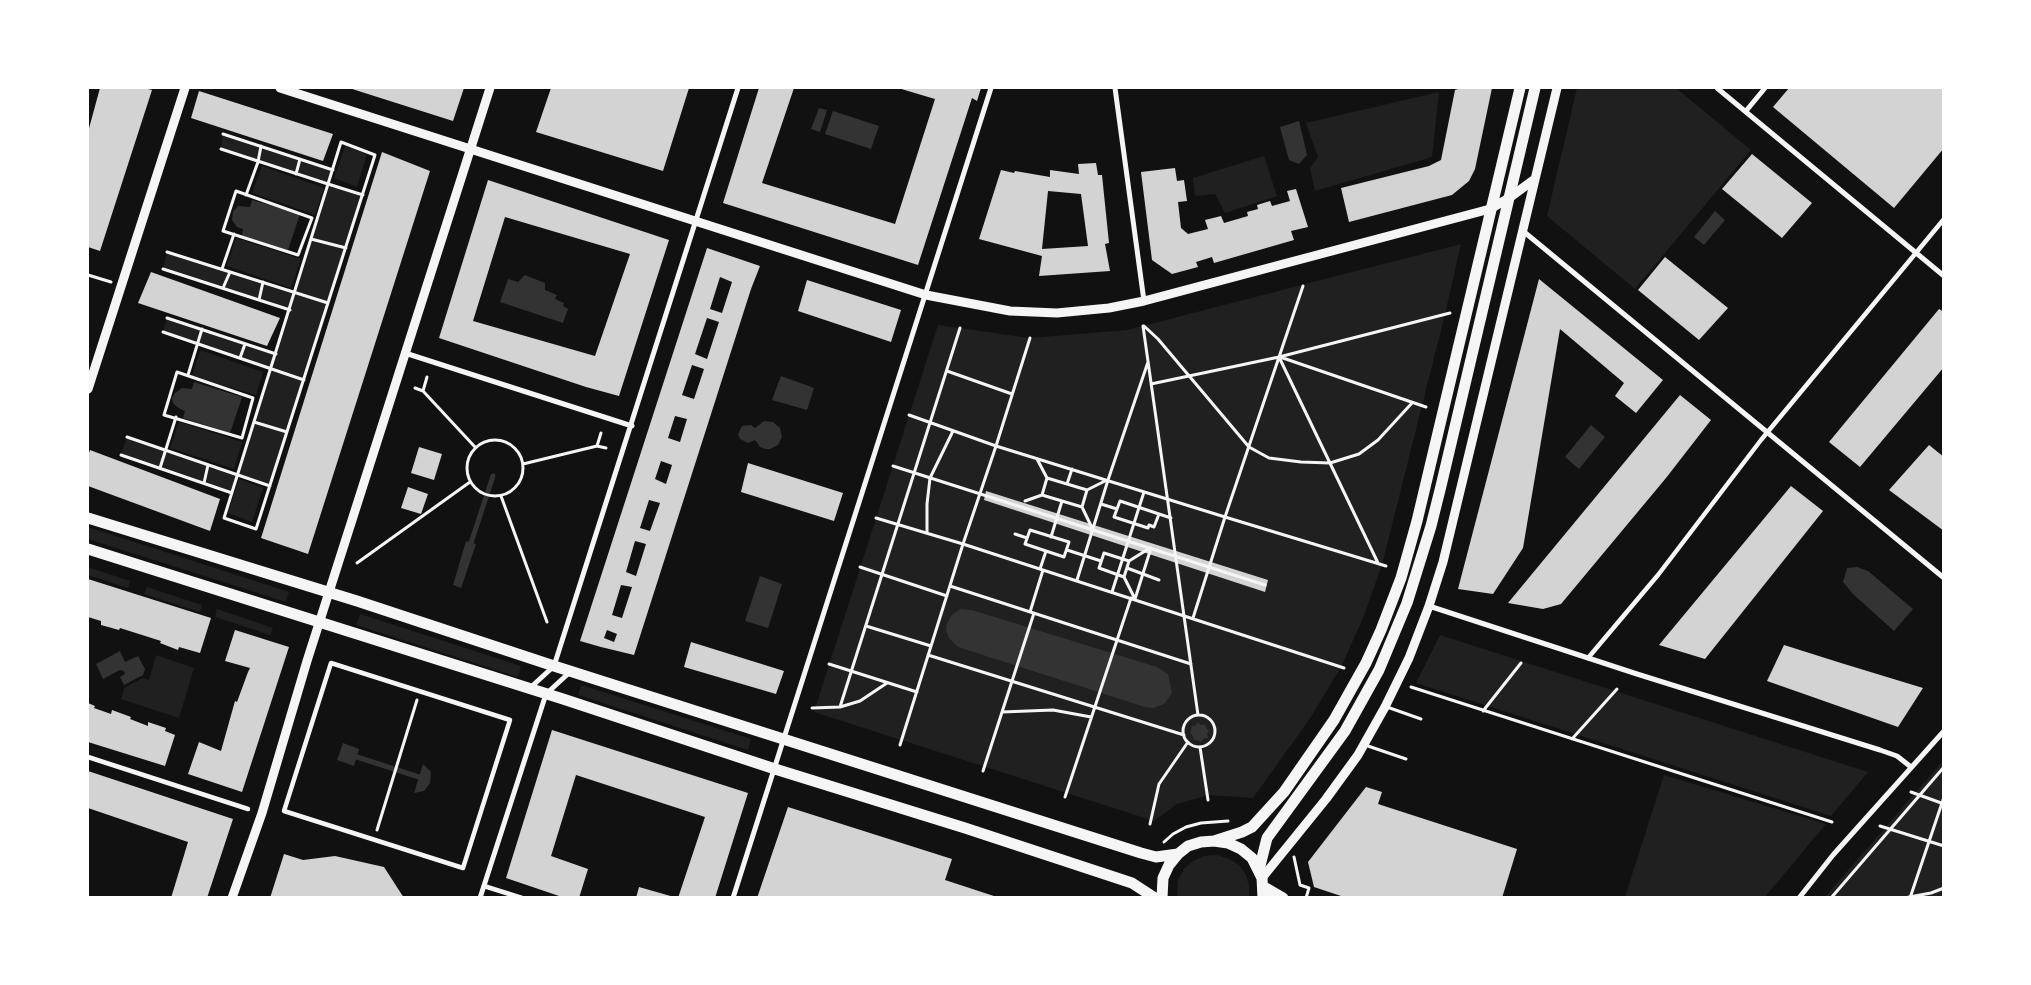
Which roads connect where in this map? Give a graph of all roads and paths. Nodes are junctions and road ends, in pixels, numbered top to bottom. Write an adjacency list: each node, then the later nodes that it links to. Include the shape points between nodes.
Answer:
1 (185, 88): 41 (street)
2 (280, 88): 16 (street)
3 (490, 88): 16 (street)
4 (738, 88): 28 (street)
5 (991, 88): 45 (street)
6 (1116, 88): 47 (street)
7 (1520, 88): 26 (main road)
8 (1535, 88): 25 (main road)
9 (1557, 88): 21 (street)
10 (1717, 88): 12 (street)
11 (1766, 88): 12 (street)
12 (1746, 111): 34 (street)
13 (223, 134): 14 (path)
14 (261, 146): 17 (path); 18 (path)
15 (221, 149): 18 (path)
16 (470, 149): 28 (street); 58 (street)
17 (300, 159): 19 (path); 20 (path)
18 (258, 162): 20 (path); 23 (path)
19 (333, 170): 22 (path); 24 (path, via 341,142 375,156)
20 (296, 174): 22 (path)
21 (1535, 179): 25 (street); 29 (street)
22 (328, 184): 24 (path); 31 (path)
23 (246, 195): 30 (path, via 236,191 223,231); 30 (path, via 312,218 298,255)
24 (362, 195): 32 (path)
25 (1509, 198): 26 (street); 234 (main road, via 1437,502 1407,603 1379,670 1350,724 1267,838)
26 (1490, 209): 47 (street); 228 (main road, via 1417,521 1382,630 1334,720 1284,792 1252,826)
27 (1944, 219): 34 (street)
28 (696, 221): 45 (street); 80 (street)
29 (1523, 231): 83 (street); 166 (street, via 1443,562)
30 (234, 234): 36 (path)
31 (311, 239): 32 (path); 44 (path)
32 (346, 248): 48 (path)
33 (167, 252): 36 (path)
34 (1916, 253): 39 (street); 83 (street)
35 (163, 269): 43 (path)
36 (222, 269): 37 (path)
37 (230, 272): 40 (path); 43 (path)
38 (88, 275): 41 (path)
39 (1944, 276)
40 (263, 282): 44 (path); 46 (path)
41 (121, 286): 71 (street)
42 (1303, 286): 60 (path)
43 (223, 288): 46 (path)
44 (296, 293): 48 (path); 49 (path)
45 (926, 295): 47 (street, via 1010,311 1057,313 1109,308); 203 (street)
46 (259, 300): 49 (path)
47 (1144, 300)
48 (328, 303): 68 (path)
49 (290, 310): 59 (path)
50 (1450, 313): 60 (path)
51 (167, 318): 53 (path)
52 (960, 328): 64 (path)
53 (202, 330): 56 (path); 57 (path)
54 (164, 332): 56 (path)
55 (1030, 338): 73 (path)
56 (198, 344): 61 (path); 65 (path)
57 (245, 344): 59 (path); 61 (path)
58 (405, 353): 80 (street); 163 (street)
59 (276, 354): 63 (path)
60 (1279, 357): 66 (path); 74 (path); 89 (path); 94 (path)
61 (240, 358): 63 (path)
62 (1148, 362): 66 (path, via 1143,326); 69 (path); 104 (path)
63 (271, 369): 68 (path); 78 (path)
64 (947, 371): 73 (path); 79 (path)
65 (188, 375): 77 (path, via 177,372 164,414); 77 (path, via 253,398 242,438)
66 (1190, 376): 69 (path); 89 (path)
67 (428, 377): 72 (path)
68 (304, 380): 82 (path)
69 (1152, 384): 115 (path)
70 (415, 388): 72 (path)
71 (88, 389)
72 (423, 391): 88 (path)
73 (1012, 394): 87 (path)
74 (1412, 403): 75 (path); 94 (path, via 1378,440 1359,454)
75 (1426, 407)
76 (909, 415): 79 (path)
77 (176, 417): 91 (path)
78 (254, 422): 82 (path); 101 (path)
79 (930, 423): 81 (path); 100 (path)
80 (632, 426): 180 (street)
81 (953, 431): 87 (path); 102 (path)
82 (287, 432): 108 (path)
83 (1768, 432): 157 (street); 176 (street, via 1658,575)
84 (601, 433): 86 (path)
85 (127, 437): 91 (path)
86 (597, 446): 90 (path); 95 (path)
87 (996, 446): 93 (path); 112 (path)
88 (475, 447): 95 (path, via 492,439 501,440 517,450); 105 (path, via 467,463)
89 (1249, 447): 94 (path, via 1270,458); 123 (path)
90 (606, 448)
91 (165, 450): 96 (path); 98 (path)
92 (121, 455): 98 (path)
93 (1036, 458): 99 (path); 103 (path)
94 (1330, 463): 147 (path)
95 (523, 464): 114 (path, via 517,486)
96 (208, 465): 101 (path); 106 (path)
97 (892, 466): 100 (path)
98 (160, 468): 106 (path)
99 (1072, 469): 104 (path); 107 (path)
100 (914, 473): 102 (path); 129 (path)
101 (237, 475): 108 (path); 111 (path)
102 (930, 478): 112 (path); 131 (path)
103 (1048, 478): 107 (path); 113 (path)
104 (1108, 480): 109 (path); 110 (path); 118 (path)
105 (470, 482): 114 (path, via 483,494); 146 (path)
106 (204, 483): 111 (path)
107 (1068, 484): 109 (path)
108 (270, 486): 111 (path, via 256,529 224,518)
109 (1087, 490): 119 (path)
110 (1144, 492): 115 (path); 120 (path)
111 (232, 493)
112 (980, 494): 126 (path); 136 (path)
113 (1042, 495): 116 (path); 117 (path)
114 (501, 496): 171 (path)
115 (1168, 499): 123 (path); 127 (path)
116 (1025, 501)
117 (1062, 501): 119 (path); 126 (path)
118 (1101, 504): 121 (path); 130 (path)
119 (1082, 507): 130 (path)
120 (1139, 507): 121 (path, via 1120,501); 122 (path); 128 (path)
121 (1117, 509): 128 (path, via 1114,517)
122 (1159, 514): 127 (path); 128 (path, via 1154,527)
123 (1225, 516): 147 (path); 150 (path)
124 (88, 518): 163 (main road)
125 (876, 518): 129 (path)
126 (1056, 518): 130 (path); 133 (path)
127 (1170, 518): 142 (path)
128 (1134, 523): 135 (path)
129 (898, 524): 131 (path); 153 (path)
130 (1093, 530): 135 (path); 141 (path)
131 (927, 533): 136 (path)
132 (1015, 534): 134 (path)
133 (1051, 537): 134 (path, via 1030,530); 139 (path, via 1069,542)
134 (1027, 538): 140 (path, via 1025,544)
135 (1128, 541): 137 (path); 143 (path)
136 (963, 544): 152 (path); 161 (path)
137 (1151, 548): 142 (path); 145 (path); 154 (path)
138 (88, 549): 170 (main road)
139 (1066, 550): 140 (path, via 1064,557); 141 (path)
140 (1046, 551): 152 (path)
141 (1085, 556): 144 (path); 158 (path)
142 (1176, 556): 150 (path); 168 (path)
143 (1122, 559): 144 (path, via 1104,553); 145 (path); 155 (path)
144 (1101, 561): 155 (path, via 1099,568)
145 (1129, 561): 151 (path)
146 (357, 563)
147 (1378, 564): 148 (path)
148 (1386, 566)
149 (860, 567): 153 (path)
150 (1209, 567): 160 (path); 169 (path)
151 (1126, 568): 154 (path); 156 (path)
152 (1041, 569): 158 (path); 167 (path)
153 (882, 574): 164 (path); 172 (path)
154 (1143, 574): 159 (path); 165 (path)
155 (1117, 575): 156 (path); 162 (path)
156 (1124, 577): 165 (path)
157 (1944, 578)
158 (1077, 580): 162 (path)
159 (1159, 580)
160 (1265, 585)
161 (950, 586): 164 (path); 167 (path)
162 (1112, 592): 165 (path)
163 (329, 593): 170 (street); 180 (main road)
164 (947, 596): 174 (path)
165 (1133, 598): 168 (path); 173 (path)
166 (1429, 606): 176 (street); 192 (street, via 1409,658)
167 (1032, 613): 173 (path); 184 (path)
168 (1184, 615): 169 (path); 179 (path)
169 (1193, 618): 181 (path)
170 (319, 622): 187 (main road); 238 (street, via 262,813)
171 (547, 622)
172 (866, 626): 174 (path); 183 (path)
173 (1116, 640): 179 (path); 194 (path)
174 (931, 646): 175 (path)
175 (928, 655): 184 (path); 190 (path)
176 (1588, 658): 211 (street, via 1889,753)
177 (1521, 663): 196 (path)
178 (829, 664): 183 (path)
179 (1190, 664): 198 (path)
180 (554, 666): 182 (main road); 187 (street)
181 (1344, 668)
182 (571, 671): 191 (street); 203 (main road)
183 (852, 672): 185 (path); 193 (path)
184 (1012, 681): 194 (path); 197 (path)
185 (887, 682): 190 (path); 193 (path, via 860,701)
186 (1411, 687): 196 (path)
187 (530, 688): 191 (main road)
188 (1616, 689): 204 (path)
189 (419, 691): 227 (path); 227 (street, via 330,663 284,810); 227 (street, via 510,720 463,868)
190 (917, 692): 206 (path)
191 (546, 694): 213 (main road); 235 (street)
192 (1385, 706): 200 (lane); 207 (street)
193 (840, 707): 195 (path)
194 (1094, 707): 199 (path); 202 (path)
195 (812, 708)
196 (1483, 711): 204 (path)
197 (1002, 712): 199 (path, via 1053,710); 214 (path)
198 (1198, 715): 202 (path, via 1188,720); 208 (path, via 1207,717 1215,730 1210,744)
199 (1091, 717): 217 (path)
200 (1421, 719)
201 (1944, 731): 211 (street)
202 (1184, 735): 205 (path)
203 (784, 739): 213 (street); 233 (main road, via 1156,858)
204 (1572, 739): 223 (path)
205 (1188, 742): 208 (path); 224 (path, via 1159,784)
206 (900, 744)
207 (1364, 745): 210 (lane); 234 (street)
208 (1200, 747): 219 (path)
209 (88, 757): 221 (street)
210 (1406, 760)
211 (1911, 767): 246 (street)
212 (1944, 767): 216 (path)
213 (774, 769): 241 (street); 242 (main road, via 1132,883)
214 (983, 771)
215 (1910, 792): 216 (path)
216 (1919, 795): 220 (path); 226 (path)
217 (1065, 797)
218 (1944, 797): 220 (path)
219 (1208, 800)
220 (1942, 803): 229 (path)
221 (248, 808)
222 (1236, 819): 230 (path, via 1186,827)
223 (1832, 822)
224 (1150, 824)
225 (1880, 826): 226 (path)
226 (1890, 829): 229 (path); 247 (path)
227 (374, 839)
228 (1214, 840): 233 (main road, via 1188,846); 234 (main road, via 1241,849 1252,858)
229 (1928, 841): 231 (path); 237 (path)
230 (1162, 843)
231 (1944, 846)
232 (1294, 853): 245 (path, via 1300,885 1309,888)
233 (1178, 854): 243 (main road, via 1163,878)
234 (1262, 883): 244 (main road)
235 (484, 886): 239 (street); 240 (street)
236 (1944, 888): 237 (path)
237 (1910, 897): 248 (path)
238 (232, 898)
239 (480, 898)
240 (522, 898)
241 (733, 898)
242 (1155, 898)
243 (1162, 898)
244 (1283, 898)
245 (1306, 898)
246 (1799, 898)
247 (1831, 898)
248 (1904, 898)

